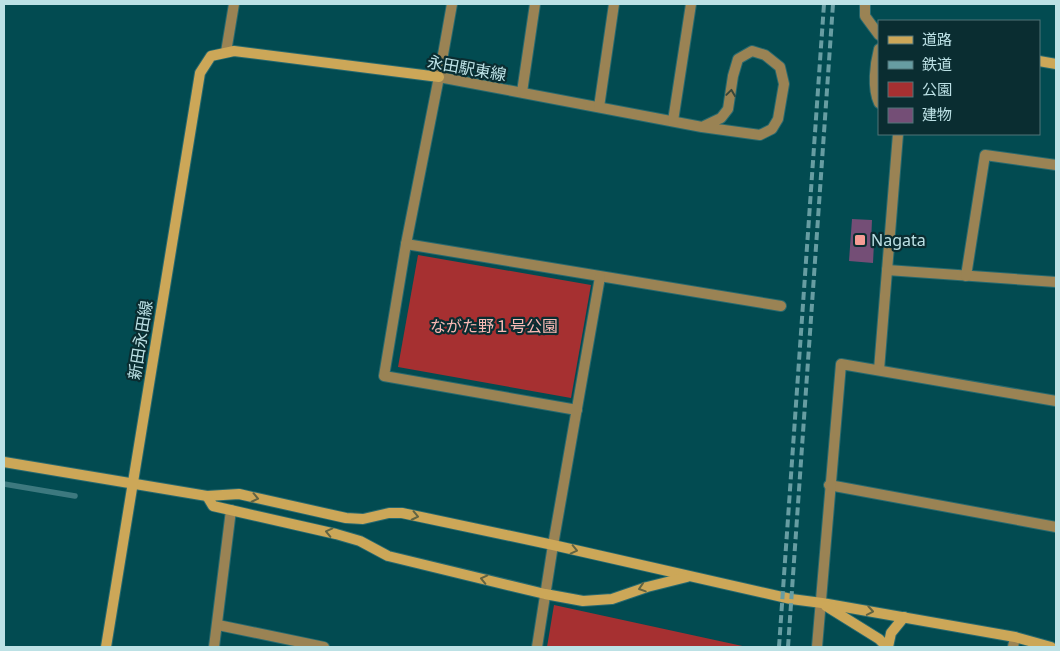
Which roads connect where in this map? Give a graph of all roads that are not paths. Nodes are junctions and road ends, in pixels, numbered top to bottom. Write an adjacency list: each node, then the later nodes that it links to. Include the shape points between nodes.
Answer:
1 (234, 4): 8 (street)
2 (452, 4): 12 (street)
3 (535, 4): 13 (street)
4 (614, 4): 15 (street)
5 (691, 4): 16 (street)
6 (865, 4): 7 (street, via 865,16)
7 (878, 34)
8 (226, 52): 12 (street, 永田駅東線, via 268,54); 30 (street, 新田永田線, via 210,56 200,73)
9 (878, 58): 14 (street)
10 (1040, 61): 11 (street)
11 (1056, 64)
12 (439, 77): 13 (street, 永田駅東線); 20 (street)
13 (522, 92): 15 (street, 永田駅東線)
14 (878, 101)
15 (600, 107): 16 (street, 永田駅東線)
16 (673, 121): 17 (street, 永田駅東線)
17 (702, 127): 17 (street, 永田駅東線, one-way to 17, via 721,118 728,109 738,59 752,52 765,55 780,67 784,84 778,119 772,129 760,135)
18 (898, 135): 21 (street)
19 (1056, 165): 22 (street, via 985,155)
20 (406, 244): 23 (street); 28 (street, via 384,376)
21 (887, 270): 22 (street); 26 (street)
22 (966, 276): 24 (street)
23 (600, 277): 25 (street); 28 (street)
24 (1056, 282)
25 (781, 306)
26 (879, 370): 27 (street); 31 (street, via 841,364)
27 (1056, 401)
28 (577, 410): 35 (street)
29 (4, 462): 30 (street)
30 (132, 482): 32 (street); 43 (street, 新田永田線)
31 (830, 485): 34 (street); 38 (street)
32 (207, 496): 33 (street, via 213,506); 35 (street, one-way to 35, via 239,494 346,518 402,514)
33 (231, 510): 37 (street, one-way to 33, via 388,556 360,541 336,534); 40 (street)
34 (1056, 527)
35 (553, 545): 36 (street, one-way to 36); 37 (street)
36 (689, 576): 37 (street, one-way to 37, via 612,599 583,601); 38 (street)
37 (545, 594): 46 (street)
38 (822, 603): 39 (street, one-way to 39); 47 (street); 48 (street)
39 (904, 617): 41 (street); 48 (street)
40 (218, 625): 42 (street); 44 (street)
41 (1014, 642): 49 (street)
42 (300, 645): 45 (street)
43 (106, 647)
44 (214, 647)
45 (324, 647)
46 (537, 647)
47 (817, 647)
48 (887, 647)
49 (1051, 647)

